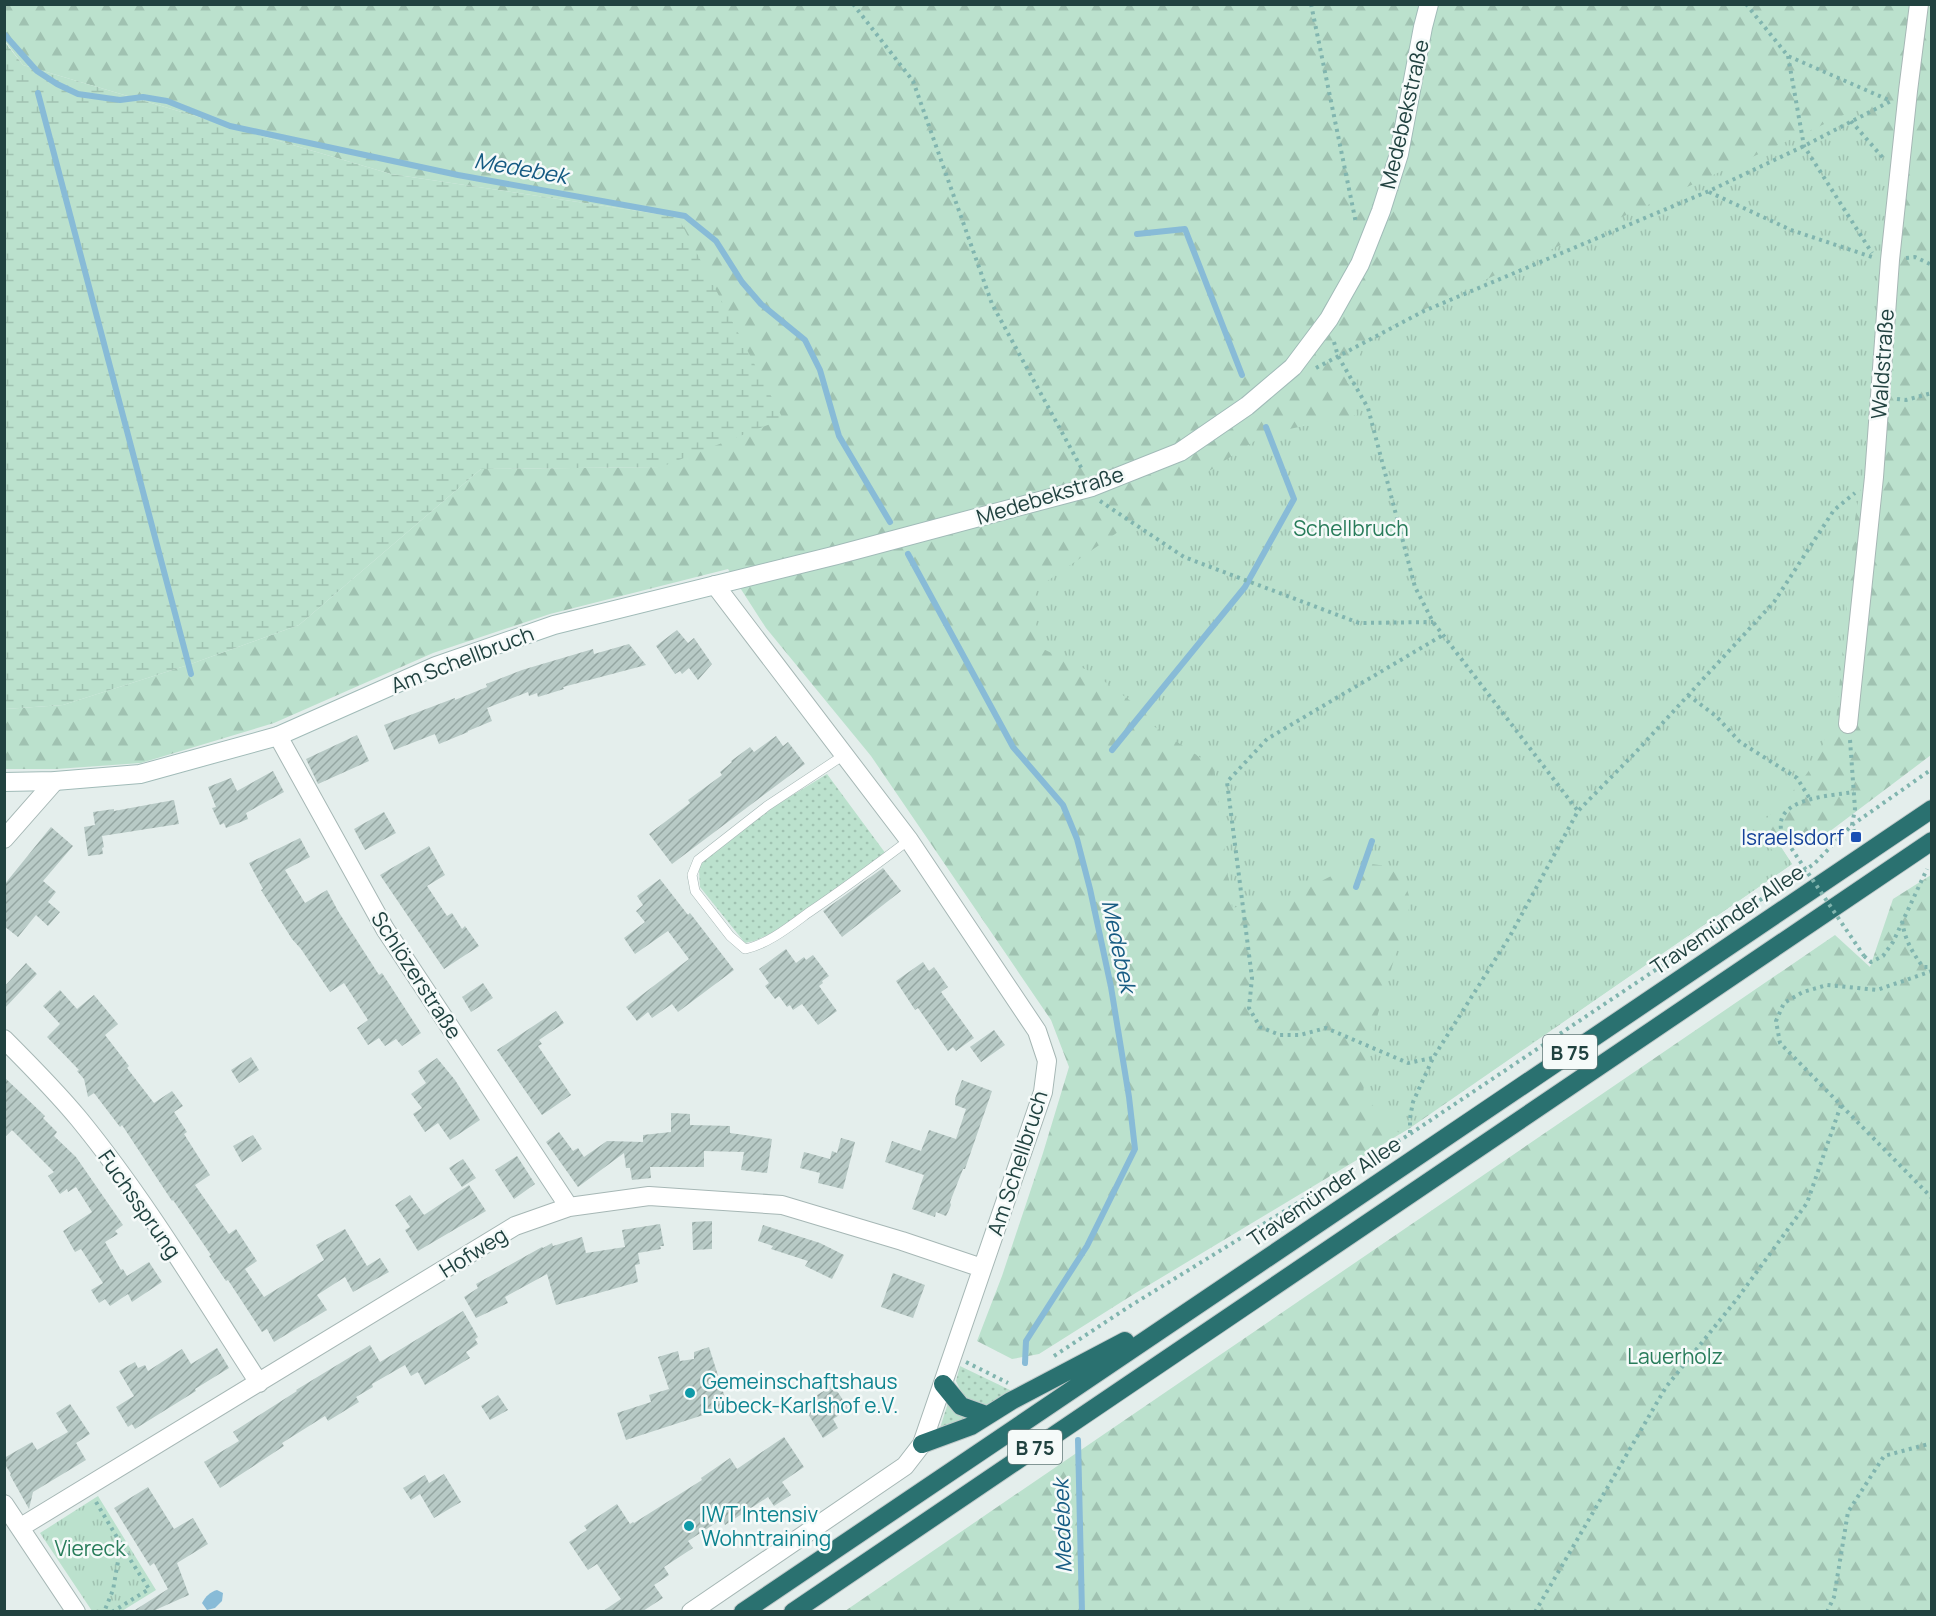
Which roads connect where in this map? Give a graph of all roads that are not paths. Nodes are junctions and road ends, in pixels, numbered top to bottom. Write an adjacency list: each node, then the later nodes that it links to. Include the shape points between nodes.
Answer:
1 (1429, 4): 3 (street, Medebekstraße, via 1399,154 1360,264 1329,319 1293,367 1247,406 1180,452 1092,487)
2 (1919, 4): 4 (street, Waldstraße, via 1890,260 1874,477)
3 (715, 585): 5 (street, Am Schellbruch, via 554,625 436,666); 6 (street, Am Schellbruch)
4 (1848, 724)
5 (278, 736): 7 (street, Am Schellbruch, via 141,774); 14 (street, Schlözerstraße, via 386,929)
6 (844, 755): 11 (street, Am Schellbruch); 11 (lane, via 767,806 698,860 692,874 695,891 737,943 745,949 755,947)
7 (55, 781): 8 (street, Am Schellbruch); 10 (street)
8 (4, 782)
9 (1932, 809): 16 (highway, Travemünder Allee / B 75)
10 (4, 839)
11 (909, 840): 15 (street, Am Schellbruch, via 1036,1031 1047,1061 1043,1092)
12 (1932, 841): 26 (highway, B 75)
13 (4, 1039): 17 (street, Fuchssprung, via 79,1118 167,1241)
14 (569, 1207): 15 (street, Hofweg, via 649,1196 782,1204); 17 (street, Hofweg, via 515,1226)
15 (982, 1268): 18 (street, Am Schellbruch)
16 (1209, 1296): 19 (highway); 25 (highway, Travemünder Allee / B 75)
17 (259, 1383): 22 (street, Hofweg)
18 (943, 1384): 19 (highway, via 961,1406); 20 (street, Am Schellbruch)
19 (986, 1415): 20 (highway, via 971,1426)
20 (922, 1444): 24 (street, via 905,1466)
21 (4, 1504): 22 (street)
22 (21, 1527): 23 (street)
23 (76, 1611)
24 (691, 1611)
25 (743, 1611)
26 (793, 1611)

